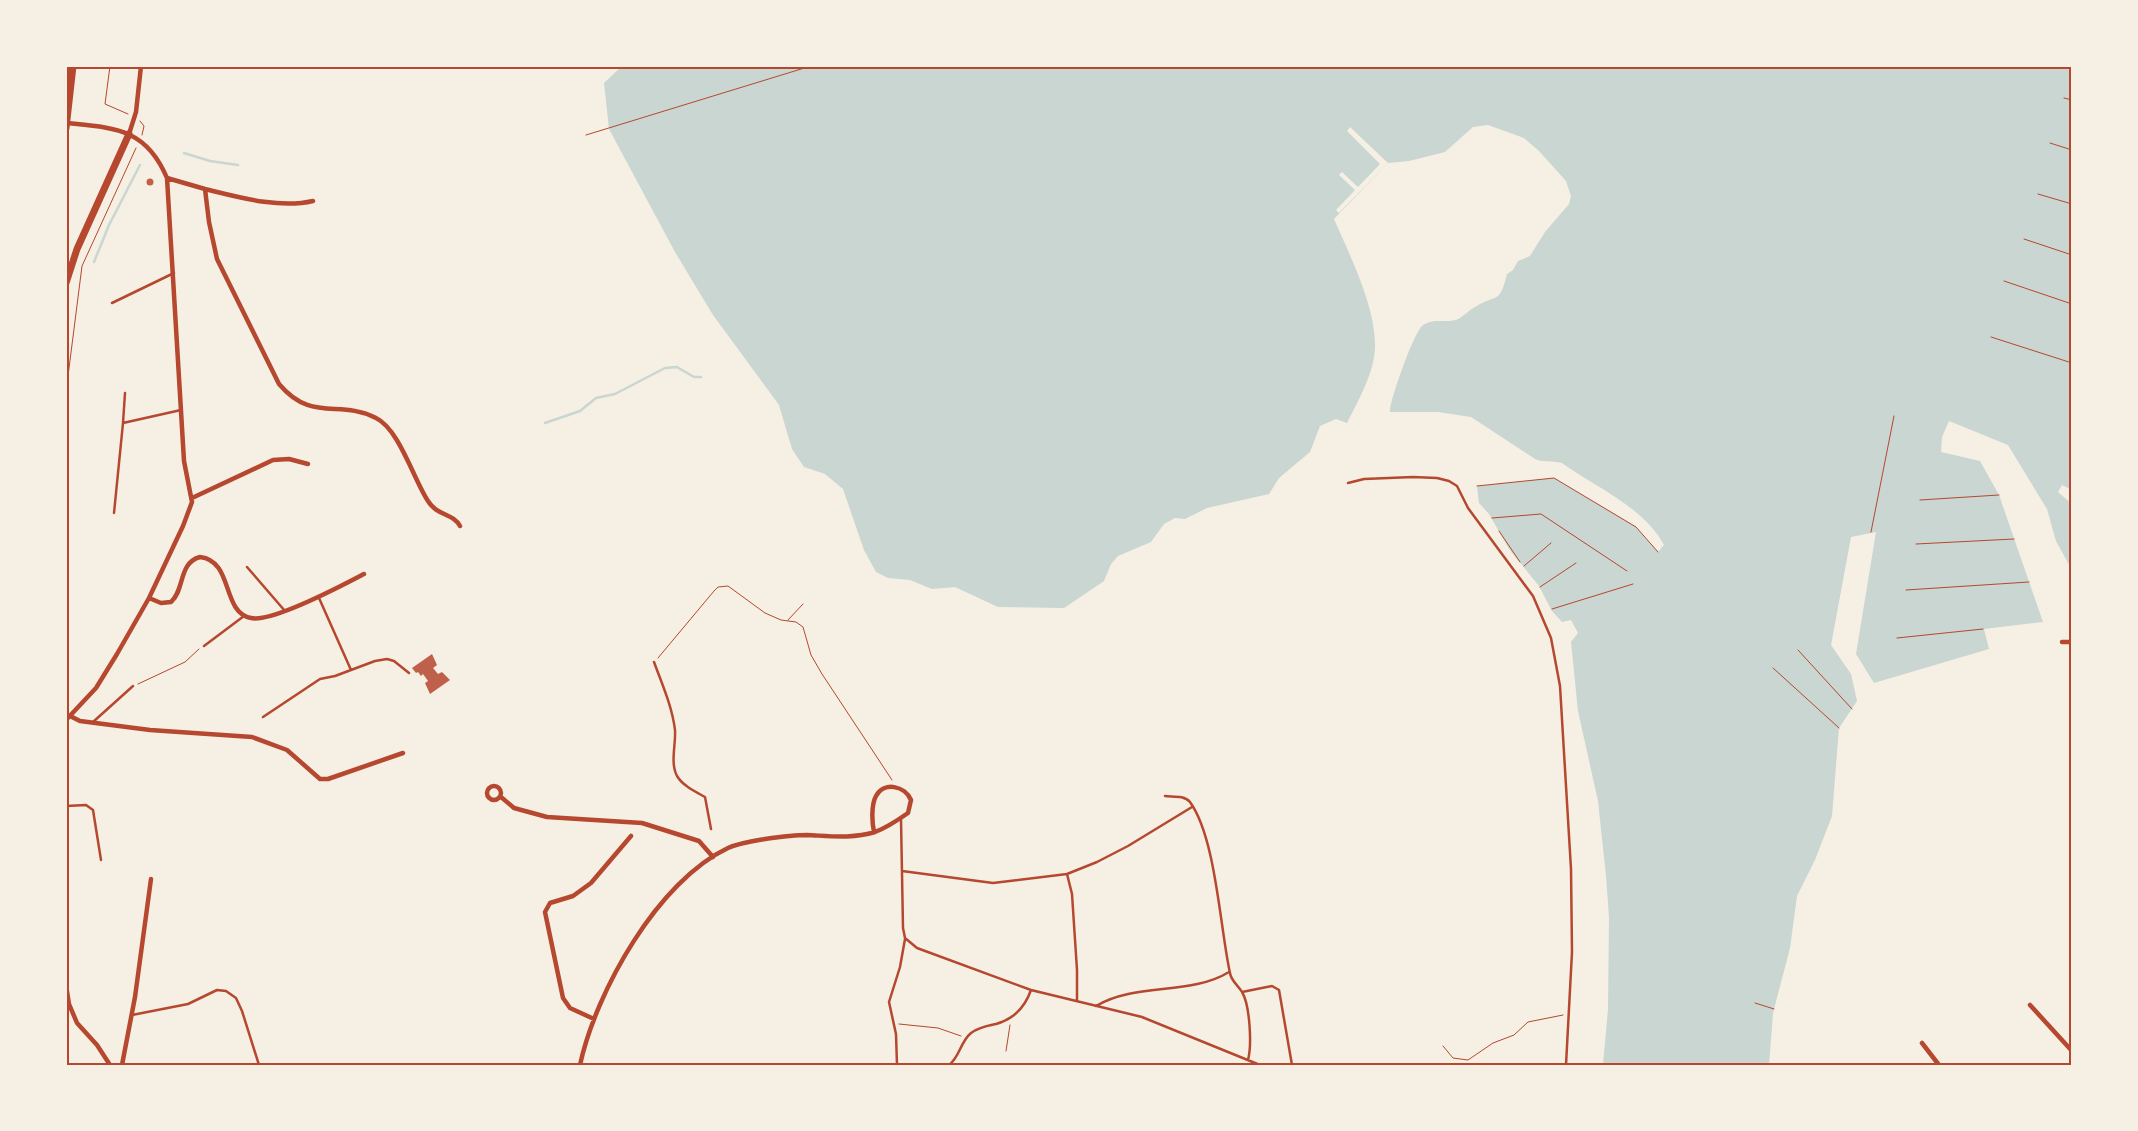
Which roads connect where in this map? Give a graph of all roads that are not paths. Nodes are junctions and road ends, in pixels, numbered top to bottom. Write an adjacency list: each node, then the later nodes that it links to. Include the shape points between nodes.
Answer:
1 (73, 66): 3 (main road)
2 (141, 66): 5 (street)
3 (67, 123): 4 (main road); 5 (street)
4 (66, 128)
5 (129, 134): 6 (street, via 154,153); 10 (main road, via 84,233)
6 (167, 178): 7 (street); 9 (street)
7 (205, 189): 8 (street, via 285,204); 19 (street, via 217,259 278,384 305,406 363,414 382,422 393,434 432,508)
8 (313, 201)
9 (174, 273): 11 (lane); 13 (street)
10 (66, 283)
11 (112, 303)
12 (124, 393): 14 (lane)
13 (181, 410): 14 (lane); 17 (street, via 184,461)
14 (123, 423): 18 (lane)
15 (308, 464): 17 (street, via 289,459 273,460)
16 (1348, 483): 71 (lane, via 1364,479 1413,477 1437,478 1457,486 1468,508 1534,596 1545,623 1556,656 1560,686 1568,800 1572,952)
17 (192, 498): 23 (street, via 186,519)
18 (114, 513)
19 (460, 526)
20 (247, 567): 24 (lane)
21 (364, 574): 22 (street)
22 (318, 597): 24 (street); 30 (lane)
23 (148, 598): 25 (street, via 161,603 171,602 188,564 196,558 205,557 219,568 234,603); 34 (street, via 103,677)
24 (284, 611): 25 (street, via 264,618)
25 (244, 616): 28 (lane)
26 (2062, 642): 27 (street)
27 (2072, 642)
28 (204, 646)
29 (654, 662): 42 (lane, via 672,714 676,774 684,784 705,797)
30 (351, 670): 31 (lane, via 387,659); 33 (lane, via 320,679)
31 (409, 673)
32 (133, 686): 35 (lane)
33 (263, 717)
34 (68, 718): 35 (street)
35 (92, 723): 36 (street, via 252,737 287,750 316,778 324,779)
36 (403, 753)
37 (1165, 796): 40 (lane, via 1184,798)
38 (500, 797): 45 (street, via 514,808 547,816 642,824 699,841)
39 (66, 806): 46 (lane, via 86,805 93,810)
40 (1192, 807): 48 (lane, via 1128,846); 51 (lane, via 1209,850)
41 (900, 818): 43 (street); 43 (street, via 908,813 911,800 906,791 894,787 881,790 874,799); 47 (lane)
42 (710, 829)
43 (874, 832): 45 (street, via 852,837 806,835 763,839 729,847)
44 (630, 836): 59 (street, via 591,883 573,896 550,903 545,912 563,998 570,1008)
45 (712, 857): 59 (street, via 676,886 656,910 632,944)
46 (101, 860)
47 (902, 871): 48 (lane, via 993,883); 50 (lane)
48 (1067, 874): 55 (lane, via 1072,894)
49 (150, 879): 58 (street)
50 (906, 938): 53 (lane, via 917,948); 67 (lane, via 889,1002 895,1024)
51 (1229, 972): 54 (lane); 57 (lane, via 1214,980 1118,998)
52 (66, 985): 63 (street, via 77,1023)
53 (1031, 990): 55 (lane); 68 (lane, via 1024,1005 1011,1018 980,1027 966,1038)
54 (1242, 992): 62 (lane, via 1250,1040); 70 (lane, via 1272,986 1279,990)
55 (1077, 1000): 57 (lane)
56 (2030, 1005): 61 (street)
57 (1096, 1006): 62 (lane, via 1148,1019)
58 (132, 1015): 64 (street); 65 (lane, via 188,1004 216,990 226,990 236,998 242,1011)
59 (594, 1018): 66 (street)
60 (1922, 1043): 72 (street)
61 (2072, 1051)
62 (1248, 1060): 69 (lane)
63 (110, 1065)
64 (122, 1065)
65 (259, 1065)
66 (580, 1065)
67 (897, 1065)
68 (949, 1065)
69 (1260, 1065)
70 (1292, 1065)
71 (1566, 1065)
72 (1939, 1065)

